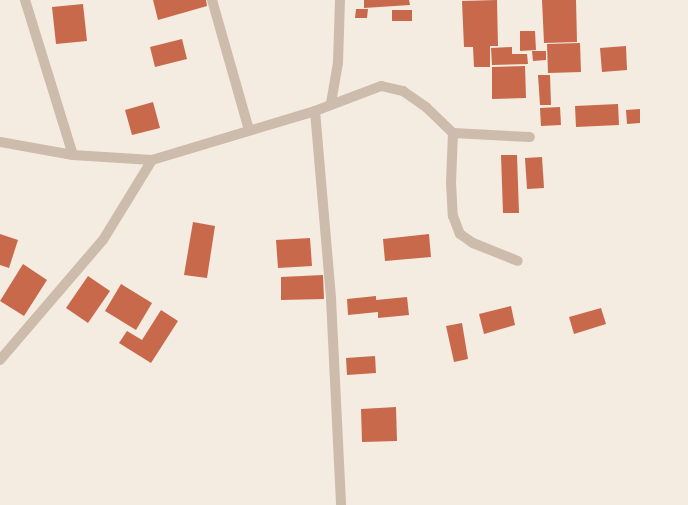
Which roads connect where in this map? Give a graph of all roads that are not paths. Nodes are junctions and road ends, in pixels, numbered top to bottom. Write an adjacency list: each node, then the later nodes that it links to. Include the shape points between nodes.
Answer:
1 (25, 0): 10 (street)
2 (212, 0): 6 (street)
3 (340, 0): 4 (street, via 338,63)
4 (331, 103): 5 (street); 7 (street, via 380,86 403,92 427,108)
5 (315, 111): 6 (street); 14 (street, via 331,299)
6 (249, 130): 11 (street)
7 (453, 132): 8 (street); 12 (street, via 453,216 460,234 473,243)
8 (530, 137)
9 (0, 142): 10 (street)
10 (73, 155): 11 (street)
11 (152, 160): 13 (street, via 104,240)
12 (518, 261)
13 (0, 360)
14 (341, 505)

